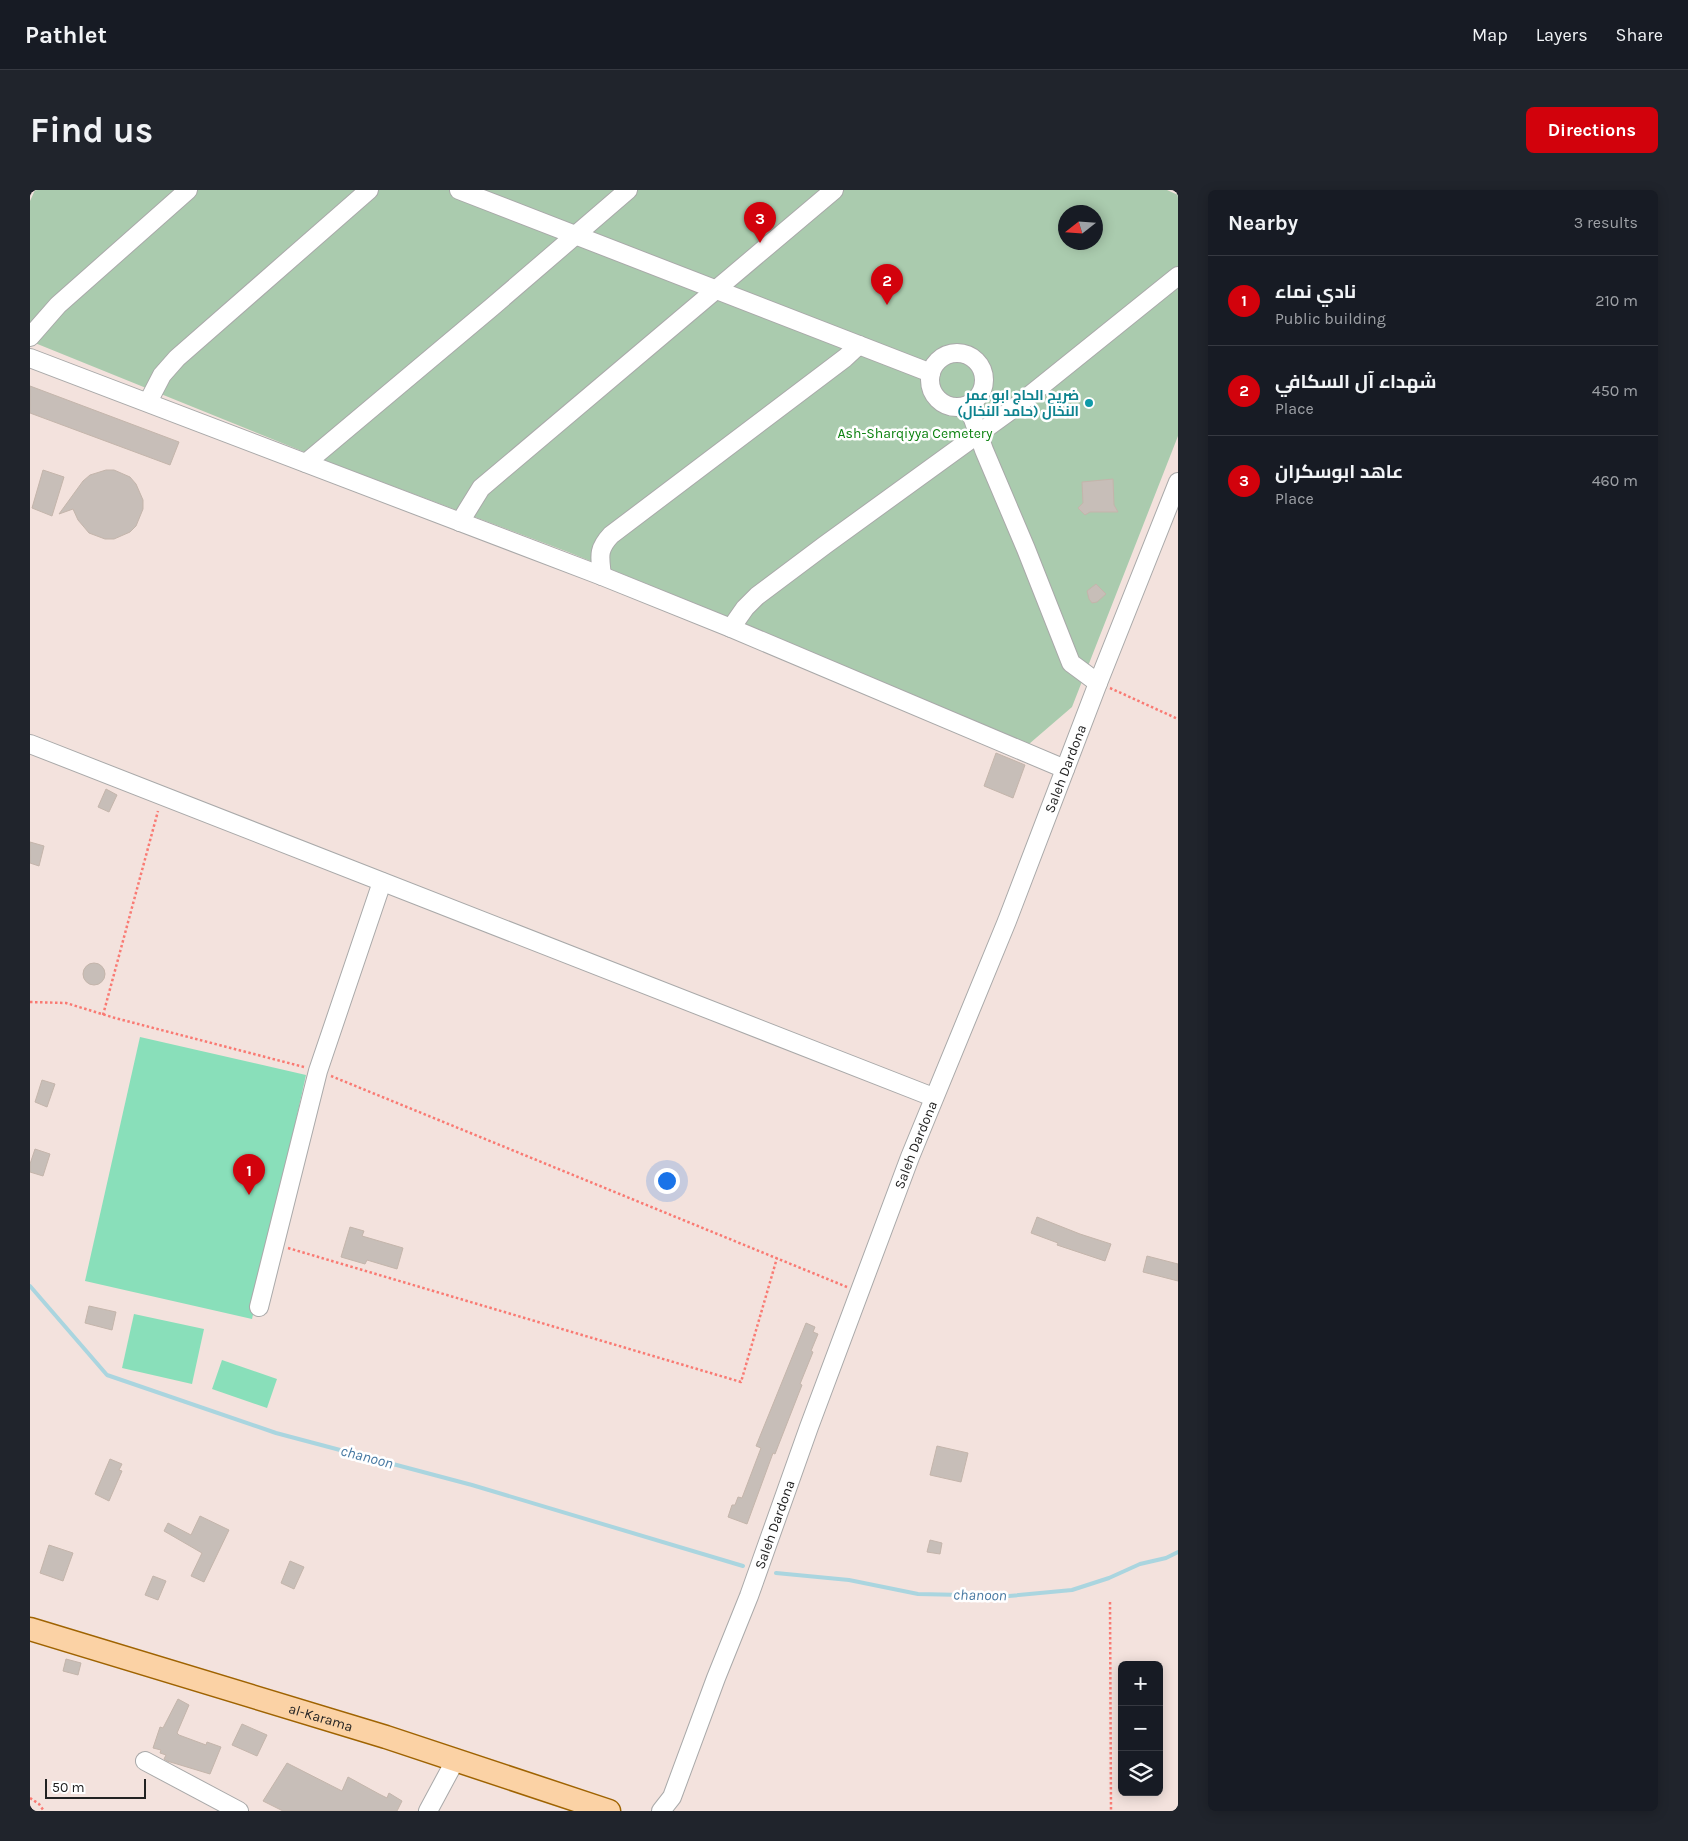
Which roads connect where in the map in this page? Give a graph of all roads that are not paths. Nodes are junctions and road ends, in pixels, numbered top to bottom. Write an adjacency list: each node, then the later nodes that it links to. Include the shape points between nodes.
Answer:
1 (188, 190): 9 (street, via 58,305)
2 (369, 190): 13 (street, via 177,358 162,375)
3 (460, 190): 6 (street)
4 (628, 190): 6 (street)
5 (834, 190): 8 (street)
6 (575, 235): 8 (street); 16 (street)
7 (1178, 276): 15 (street)
8 (715, 290): 10 (street); 18 (street, via 481,488)
9 (30, 337)
10 (859, 345): 12 (street); 19 (street, via 611,535 602,544 600,552)
11 (30, 358): 13 (street)
12 (931, 373): 14 (street, via 930,381 936,398 951,407); 14 (street, via 935,364 949,354 958,353 975,359 981,366 984,384 976,400)
13 (148, 402): 16 (street)
14 (968, 405): 15 (street)
15 (979, 434): 20 (street, via 757,596); 21 (street, via 1071,663)
16 (306, 463): 18 (street)
17 (1178, 482): 21 (street, Saleh Dardona)
18 (460, 522): 19 (street)
19 (602, 576): 20 (street)
20 (731, 628): 23 (street)
21 (1098, 683): 23 (street, Saleh Dardona)
22 (30, 744): 24 (street)
23 (1065, 769): 25 (street, Saleh Dardona)
24 (382, 882): 25 (street); 26 (street, via 318,1071)
25 (933, 1097): 33 (street, Saleh Dardona, via 749,1596 672,1797)
26 (259, 1307)
27 (30, 1629): 28 (main road, al-Karama)
28 (456, 1759): 31 (street); 32 (main road, al-Karama)
29 (145, 1761): 30 (street)
30 (239, 1811)
31 (428, 1811)
32 (610, 1811)
33 (661, 1811)

